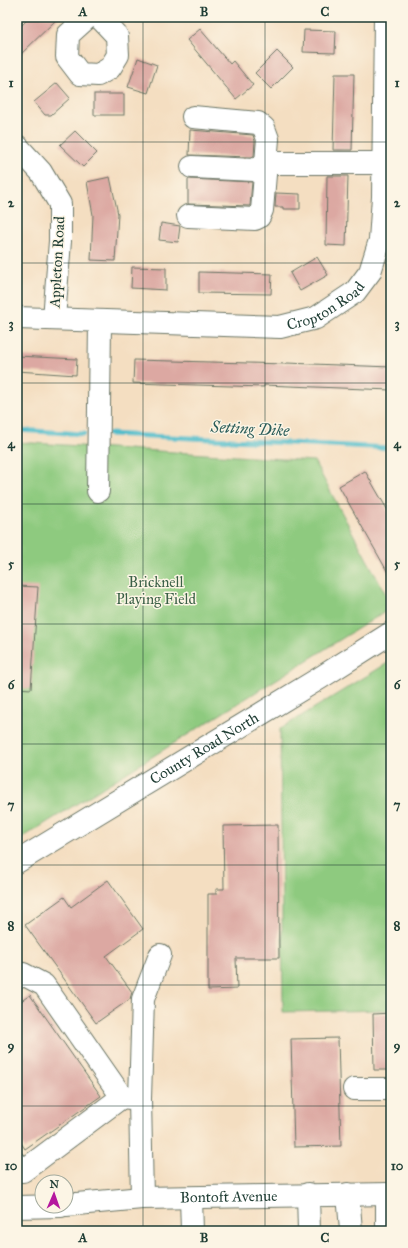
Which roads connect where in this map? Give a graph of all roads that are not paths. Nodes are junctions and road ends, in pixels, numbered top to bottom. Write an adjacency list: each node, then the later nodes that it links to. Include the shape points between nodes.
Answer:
1 (88, 17): 2 (street, via 68,35 67,57 80,74 98,75 110,68 118,56 117,36)
2 (99, 17)
3 (386, 17): 7 (street, Cropton Road)
4 (193, 117): 6 (street, via 258,123 264,128 268,139)
5 (17, 146): 12 (street, Appleton Road, via 41,172 60,204)
6 (266, 163): 7 (street); 8 (street, via 254,170); 10 (street, via 262,210 259,217 255,219)
7 (383, 163): 9 (street, Cropton Road)
8 (192, 167)
9 (387, 197): 13 (street, Cropton Road, via 380,240 370,272 355,292 316,318 280,327)
10 (188, 216)
11 (17, 318): 12 (street, Cropton Road)
12 (54, 319): 13 (street, Cropton Road)
13 (100, 322): 14 (street)
14 (98, 491)
15 (391, 633): 16 (street, County Road North)
16 (17, 862)
17 (160, 956): 21 (street, via 144,999)
18 (17, 978): 21 (street, via 23,974 44,985)
19 (391, 1088): 20 (street)
20 (354, 1089)
21 (131, 1098): 22 (street, via 23,1171); 26 (street)
22 (17, 1164)
23 (308, 1194): 24 (street, Bontoft Avenue); 27 (street, Bontoft Avenue); 32 (street)
24 (348, 1194): 25 (street, Bontoft Avenue); 33 (street)
25 (389, 1194): 34 (street)
26 (142, 1198): 27 (street, Bontoft Avenue); 28 (street, Bontoft Avenue)
27 (191, 1198): 31 (street)
28 (74, 1204)
29 (17, 1207): 30 (street)
30 (34, 1207)
31 (192, 1231)
32 (309, 1231)
33 (352, 1231)
34 (387, 1231)

